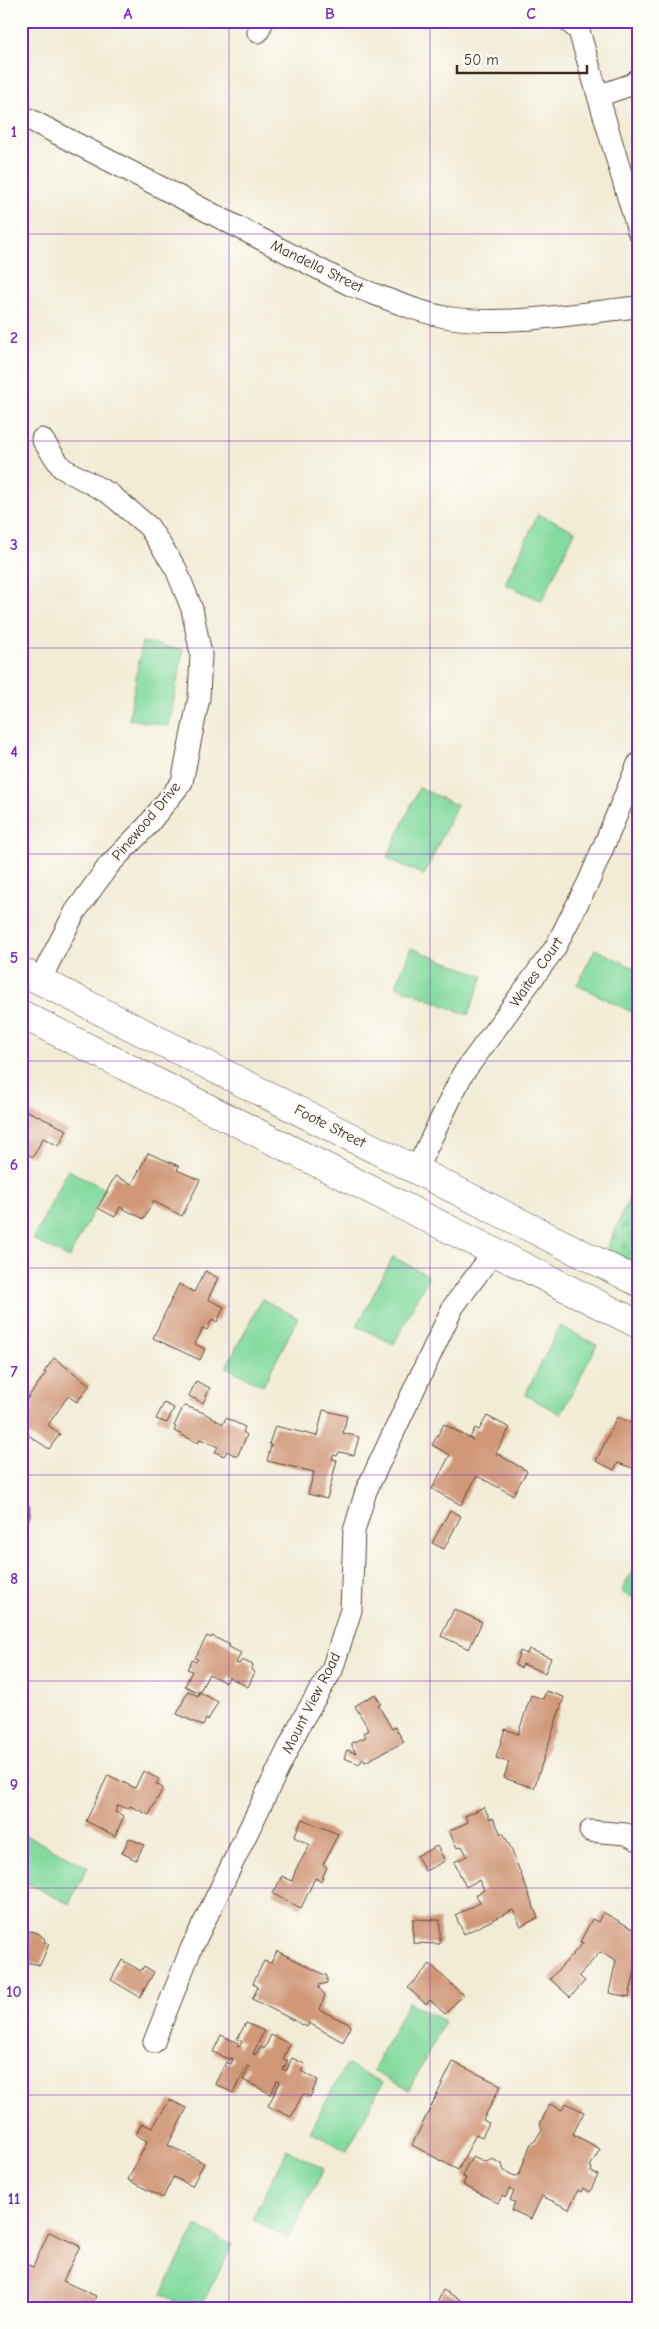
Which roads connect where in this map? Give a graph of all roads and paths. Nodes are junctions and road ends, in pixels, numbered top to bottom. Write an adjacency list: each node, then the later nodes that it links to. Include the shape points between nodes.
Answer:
1 (568, 21): 3 (street, via 579,31)
2 (638, 79): 3 (street, via 633,84)
3 (598, 96): 5 (street)
4 (21, 115): 6 (street, Mandella Street, via 350,285 398,302 451,318 508,320)
5 (638, 231)
6 (638, 307)
7 (42, 439): 9 (street, Pinewood Drive, via 62,468 110,494 149,527 176,569 192,609 201,654 199,698 182,782 147,826 109,865)
8 (638, 764): 13 (street, Waites Court, via 589,881 555,948 462,1075)
9 (31, 975): 11 (main road, Foote Street)
10 (21, 1014): 12 (main road)
11 (252, 1087): 12 (main road); 13 (main road, Foote Street)
12 (235, 1122): 14 (main road)
13 (416, 1170): 15 (main road, Foote Street)
14 (493, 1253): 16 (main road); 19 (street, Mount View Road, via 453,1307 366,1491 354,1531 351,1610 332,1670 301,1722 191,1949)
15 (638, 1282)
16 (638, 1324)
17 (590, 1831): 18 (street, via 626,1834)
18 (638, 1840)
19 (154, 2042)

